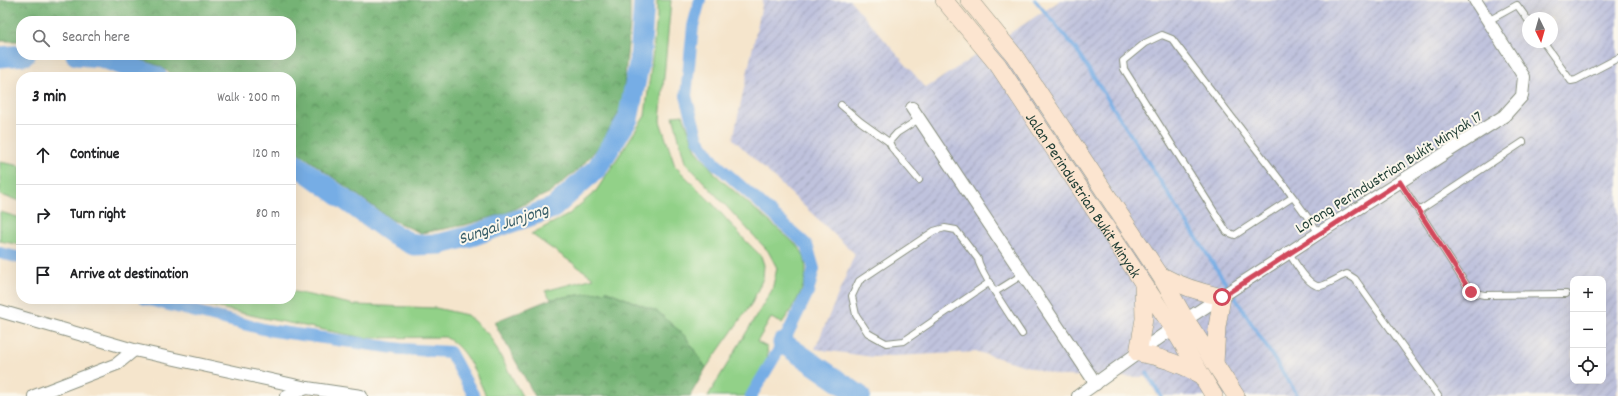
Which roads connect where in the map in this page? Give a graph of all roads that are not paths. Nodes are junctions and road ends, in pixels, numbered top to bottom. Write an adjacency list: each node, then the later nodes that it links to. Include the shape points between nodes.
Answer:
1 (944, 0): 23 (main road, Jalan Perindustrian Bukit Minyak, via 998,65)
2 (969, 0): 21 (main road, Jalan Perindustrian Bukit Minyak, via 1014,54)
3 (1474, 0): 6 (street, Lorong Perindustrian Bukit Minyak 17)
4 (1516, 2): 5 (lane); 6 (lane)
5 (1523, 12)
6 (1488, 21): 15 (street, Lorong Perindustrian Bukit Minyak 17, via 1524,77 1522,96 1504,116)
7 (1547, 48): 8 (lane, via 1572,81)
8 (1618, 58)
9 (841, 105): 12 (lane)
10 (912, 108): 11 (street)
11 (919, 119): 12 (lane, via 897,133); 20 (street)
12 (889, 142): 14 (lane)
13 (1523, 142): 17 (lane)
14 (919, 180)
15 (1400, 182): 17 (lane); 18 (street, Lorong Perindustrian Bukit Minyak 17)
16 (1293, 197): 16 (lane, via 1172,39 1162,35 1145,43 1123,61 1124,69 1227,232 1235,235); 18 (lane)
17 (1420, 210): 26 (lane, via 1471,292 1484,295)
18 (1319, 233): 19 (street, Lorong Perindustrian Bukit Minyak 17)
19 (1289, 253): 25 (street, Lorong Perindustrian Bukit Minyak 17); 42 (lane, via 1304,276 1314,285 1320,287 1347,274 1355,279)
20 (1022, 275): 24 (lane); 34 (street)
21 (1160, 275): 25 (main road, via 1201,292); 28 (main road, Jalan Perindustrian Bukit Minyak)
22 (990, 282): 22 (lane, via 904,341 886,343 868,333 856,315 852,296 858,281 934,231 944,228 956,230 978,259); 24 (lane)
23 (1143, 284): 28 (main road, Jalan Perindustrian Bukit Minyak); 31 (main road, via 1144,319)
24 (996, 292): 29 (lane)
25 (1228, 293): 28 (street, Lorong Perindustrian Bukit Minyak 17); 32 (main road, via 1217,327)
26 (1566, 294)
27 (0, 312): 30 (street)
28 (1180, 324): 31 (street, Lorong Perindustrian Bukit Minyak 17); 32 (main road, Jalan Perindustrian Bukit Minyak); 33 (main road, Jalan Perindustrian Bukit Minyak)
29 (1022, 334)
30 (134, 350): 35 (street); 36 (street, via 118,364)
31 (1138, 353): 33 (main road, via 1182,365); 34 (street, Lorong Perindustrian Bukit Minyak 17)
32 (1215, 363): 41 (main road, Jalan Perindustrian Bukit Minyak)
33 (1202, 377): 40 (main road, Jalan Perindustrian Bukit Minyak)
34 (1096, 384): 39 (street, Lorong Perindustrian Bukit Minyak 17)
35 (307, 388): 37 (street); 38 (street)
36 (34, 396)
37 (286, 396)
38 (361, 396)
39 (1078, 396)
40 (1214, 396)
41 (1236, 396)
42 (1438, 396)

